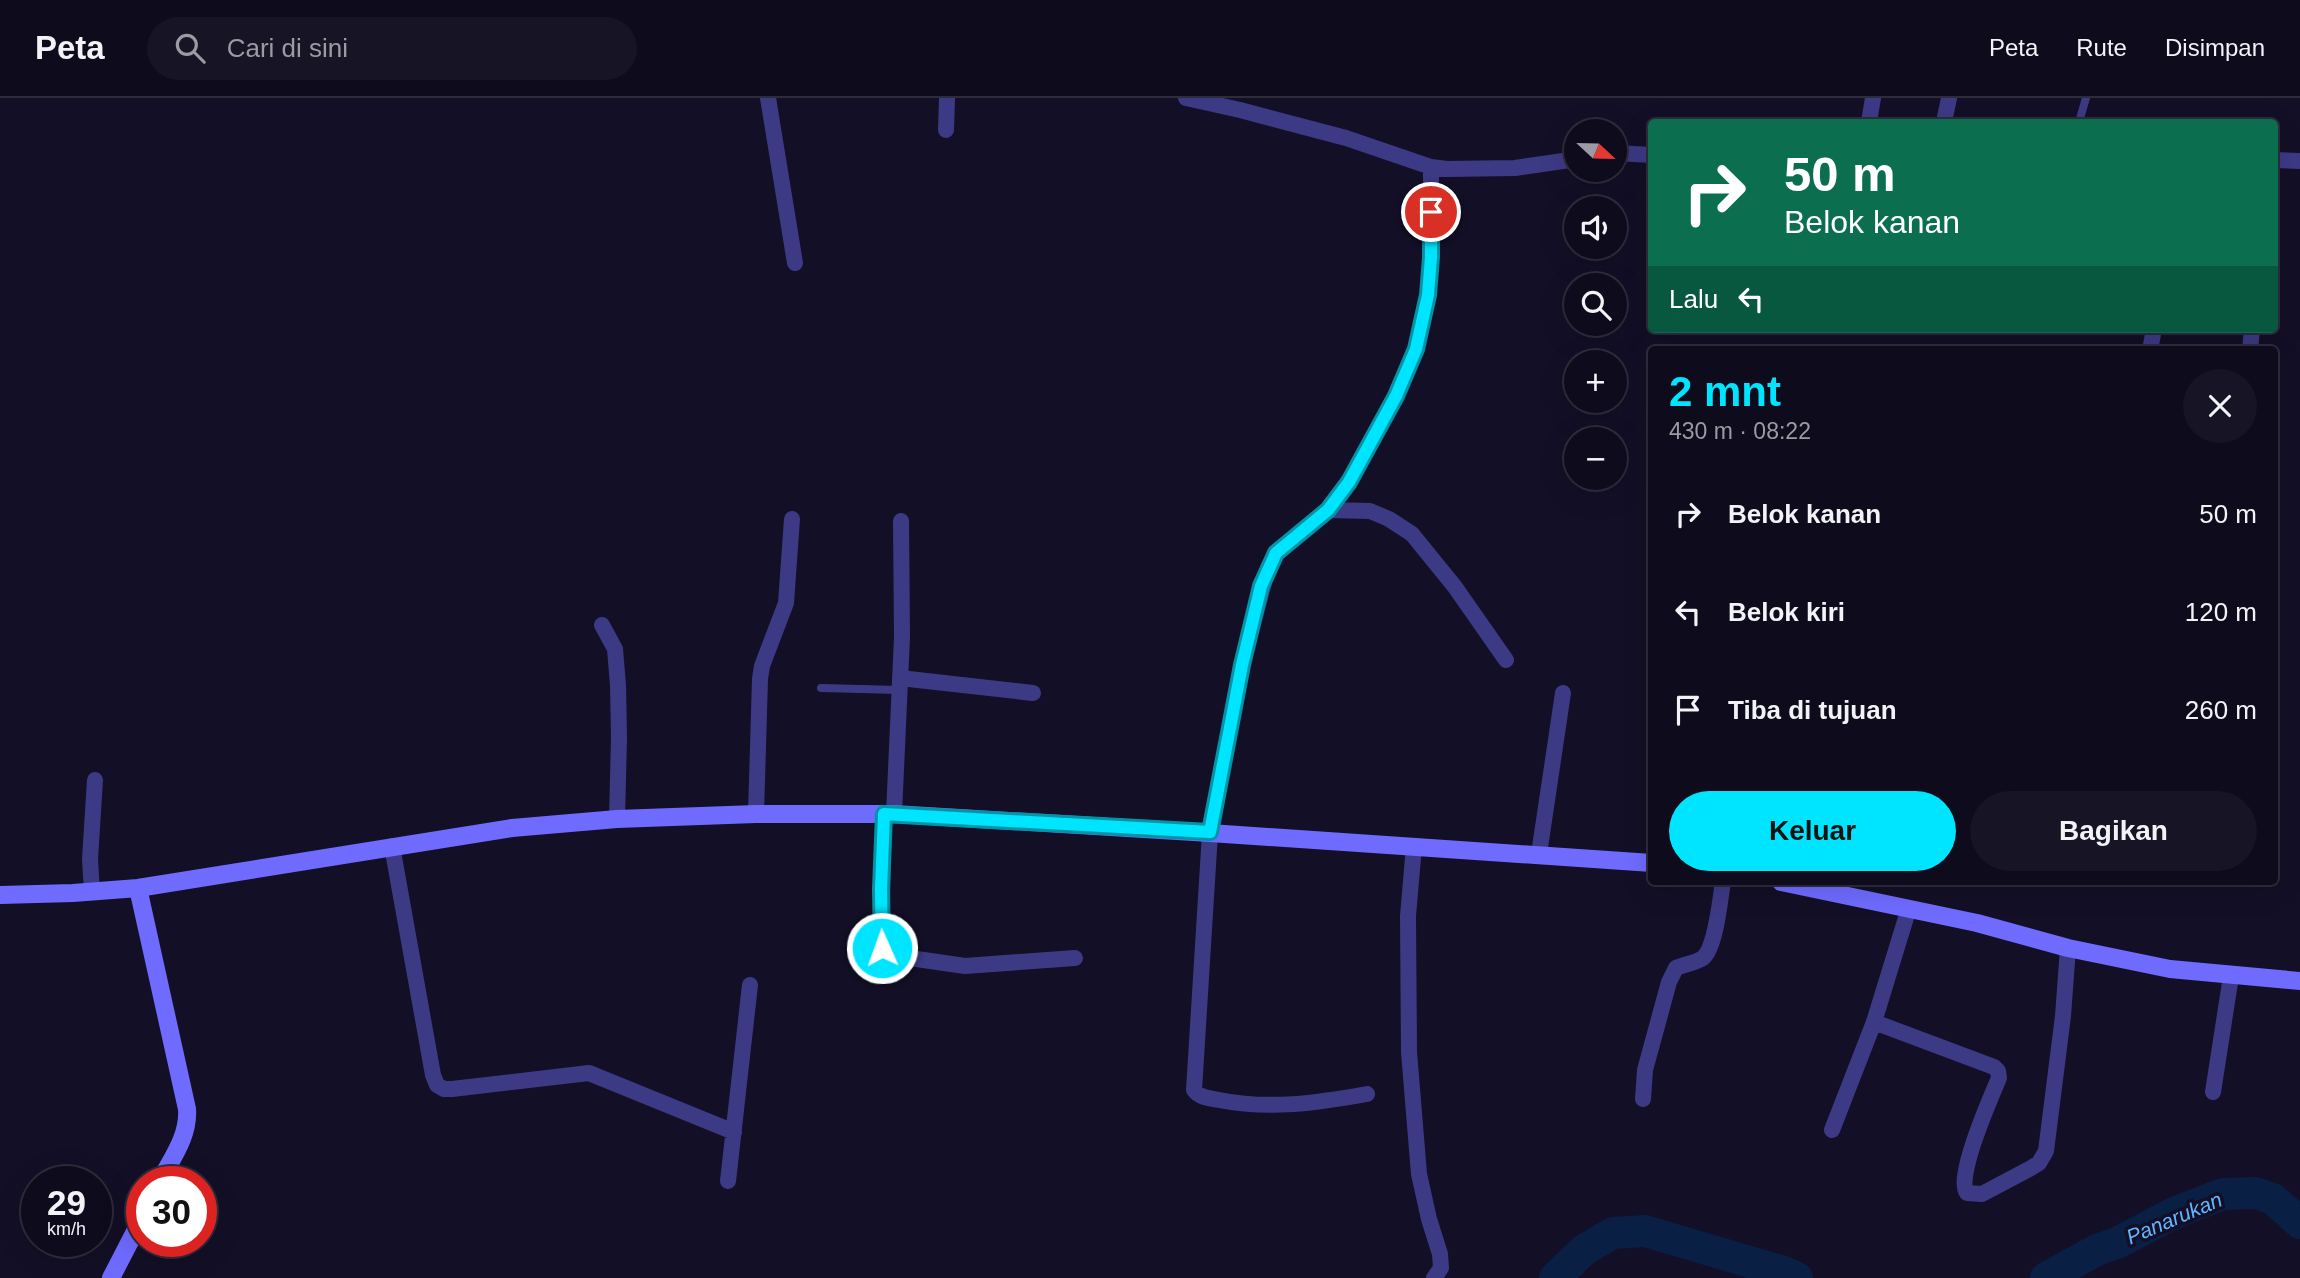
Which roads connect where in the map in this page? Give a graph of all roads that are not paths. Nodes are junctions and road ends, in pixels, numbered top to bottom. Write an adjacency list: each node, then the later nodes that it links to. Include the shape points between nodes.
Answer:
1 (768, 98): 17 (street)
2 (947, 98): 10 (street)
3 (1186, 98): 16 (street, via 1346,138)
4 (1873, 98): 7 (street)
5 (1949, 98): 8 (street)
6 (2086, 98): 9 (lane)
7 (1870, 119)
8 (1945, 119)
9 (2080, 119)
10 (946, 130)
11 (1628, 154): 12 (street)
12 (1648, 155)
13 (2278, 160): 15 (street)
14 (1564, 161): 16 (street, via 1515,168)
15 (2300, 161)
16 (1431, 167): 18 (street, via 1428,295 1416,349 1349,482)
17 (795, 263)
18 (1328, 510): 22 (street, via 1370,511 1412,534); 31 (street, via 1276,553 1261,586)
19 (792, 519): 28 (street, via 786,603 760,679)
20 (901, 521): 23 (street)
21 (602, 625): 30 (street, via 615,649 618,685)
22 (1506, 660)
23 (899, 684): 24 (lane); 25 (street); 29 (street)
24 (821, 688)
25 (1033, 693)
26 (1563, 693): 34 (street)
27 (95, 780): 39 (street)
28 (756, 814): 29 (street); 30 (street)
29 (889, 814): 31 (street); 43 (street, via 881,943 885,952 965,966)
30 (617, 819): 32 (street, via 512,828)
31 (1210, 832): 33 (street); 49 (street, via 1195,1093 1268,1106)
32 (392, 846): 38 (street); 52 (street, via 437,1085 452,1089 589,1073)
33 (1415, 846): 34 (street); 57 (street, via 1408,916 1409,1052 1419,1174 1441,1259)
34 (1539, 854): 35 (street)
35 (1648, 863)
36 (1722, 885): 50 (street, via 1706,954 1673,971 1645,1070)
37 (1796, 885): 41 (street)
38 (138, 888): 39 (street); 53 (street, via 187,1109 182,1141)
39 (92, 892): 40 (street)
40 (0, 895)
41 (1909, 908): 42 (street); 47 (street)
42 (2068, 948): 44 (street); 47 (street, via 2046,1150 2037,1165 1982,1194 1967,1193 1963,1184 1998,1071)
43 (1075, 958)
44 (2231, 976): 45 (street); 48 (street)
45 (2300, 981)
46 (750, 985): 52 (street)
47 (1874, 1022): 51 (street)
48 (2213, 1091)
49 (1367, 1094)
50 (1643, 1099)
51 (1832, 1130)
52 (734, 1132): 54 (street)
53 (168, 1166)
54 (728, 1181)
55 (126, 1249): 56 (street)
56 (111, 1278)
57 (1434, 1278)

